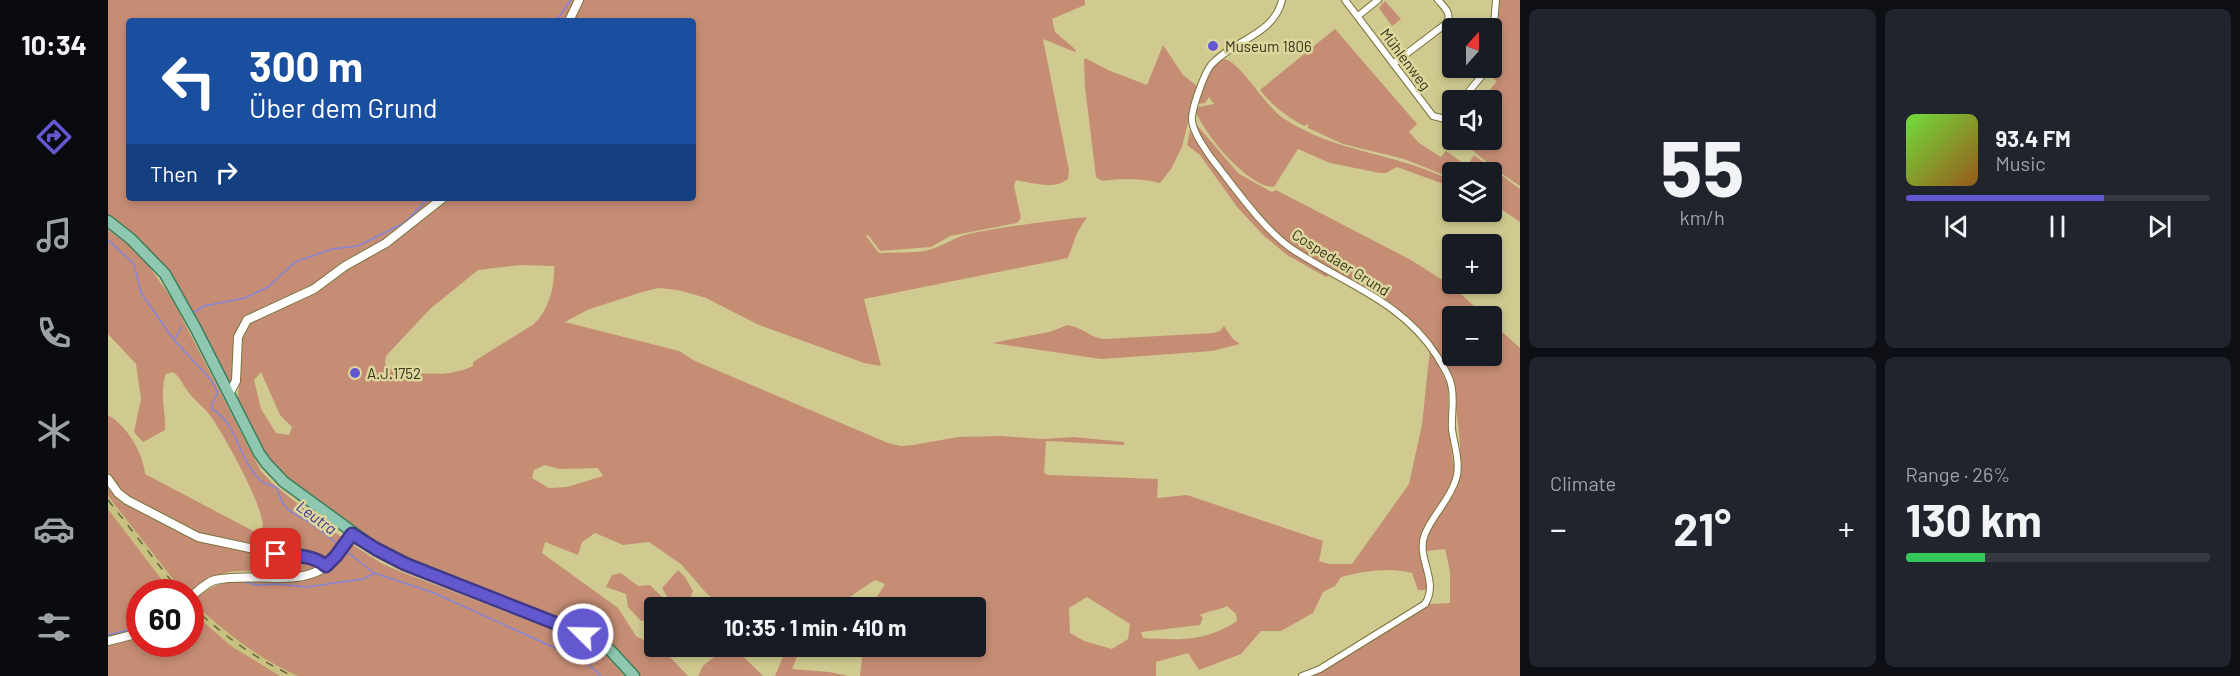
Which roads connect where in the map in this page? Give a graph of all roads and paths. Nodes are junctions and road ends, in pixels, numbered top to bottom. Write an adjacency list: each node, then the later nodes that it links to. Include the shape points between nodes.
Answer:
1 (579, 0): 8 (street)
2 (1282, 0): 24 (street, Cospedaer Grund, via 1265,29 1210,66 1192,117 1193,126 1208,154 1252,210 1290,247 1373,294 1410,323 1433,350 1446,371 1454,396 1452,429 1458,472 1448,499 1424,537 1430,596 1421,607)
3 (1345, 0): 7 (street, Mühlenweg)
4 (1378, 0): 7 (street)
5 (1438, 0): 10 (street, via 1448,12 1447,23)
6 (1496, 0): 9 (street)
7 (1358, 15): 10 (street, Mühlenweg)
8 (570, 18)
9 (1495, 18)
10 (1393, 64): 13 (street, Mühlenweg, via 1433,116)
11 (1480, 78): 12 (street)
12 (1470, 90)
13 (1442, 118)
14 (439, 201): 16 (street, via 386,243 314,289 247,320 238,337 236,381)
15 (108, 221): 16 (main road, via 131,238 165,274)
16 (229, 394): 18 (main road, via 259,453 274,473)
17 (108, 479): 19 (street, via 127,500 198,537 304,556)
18 (352, 534): 19 (street); 23 (main road, via 405,564 583,634 610,650)
19 (326, 566): 20 (street, via 300,577 213,580)
20 (204, 587)
21 (126, 636): 22 (street)
22 (108, 641)
23 (634, 676)
24 (1302, 676)

